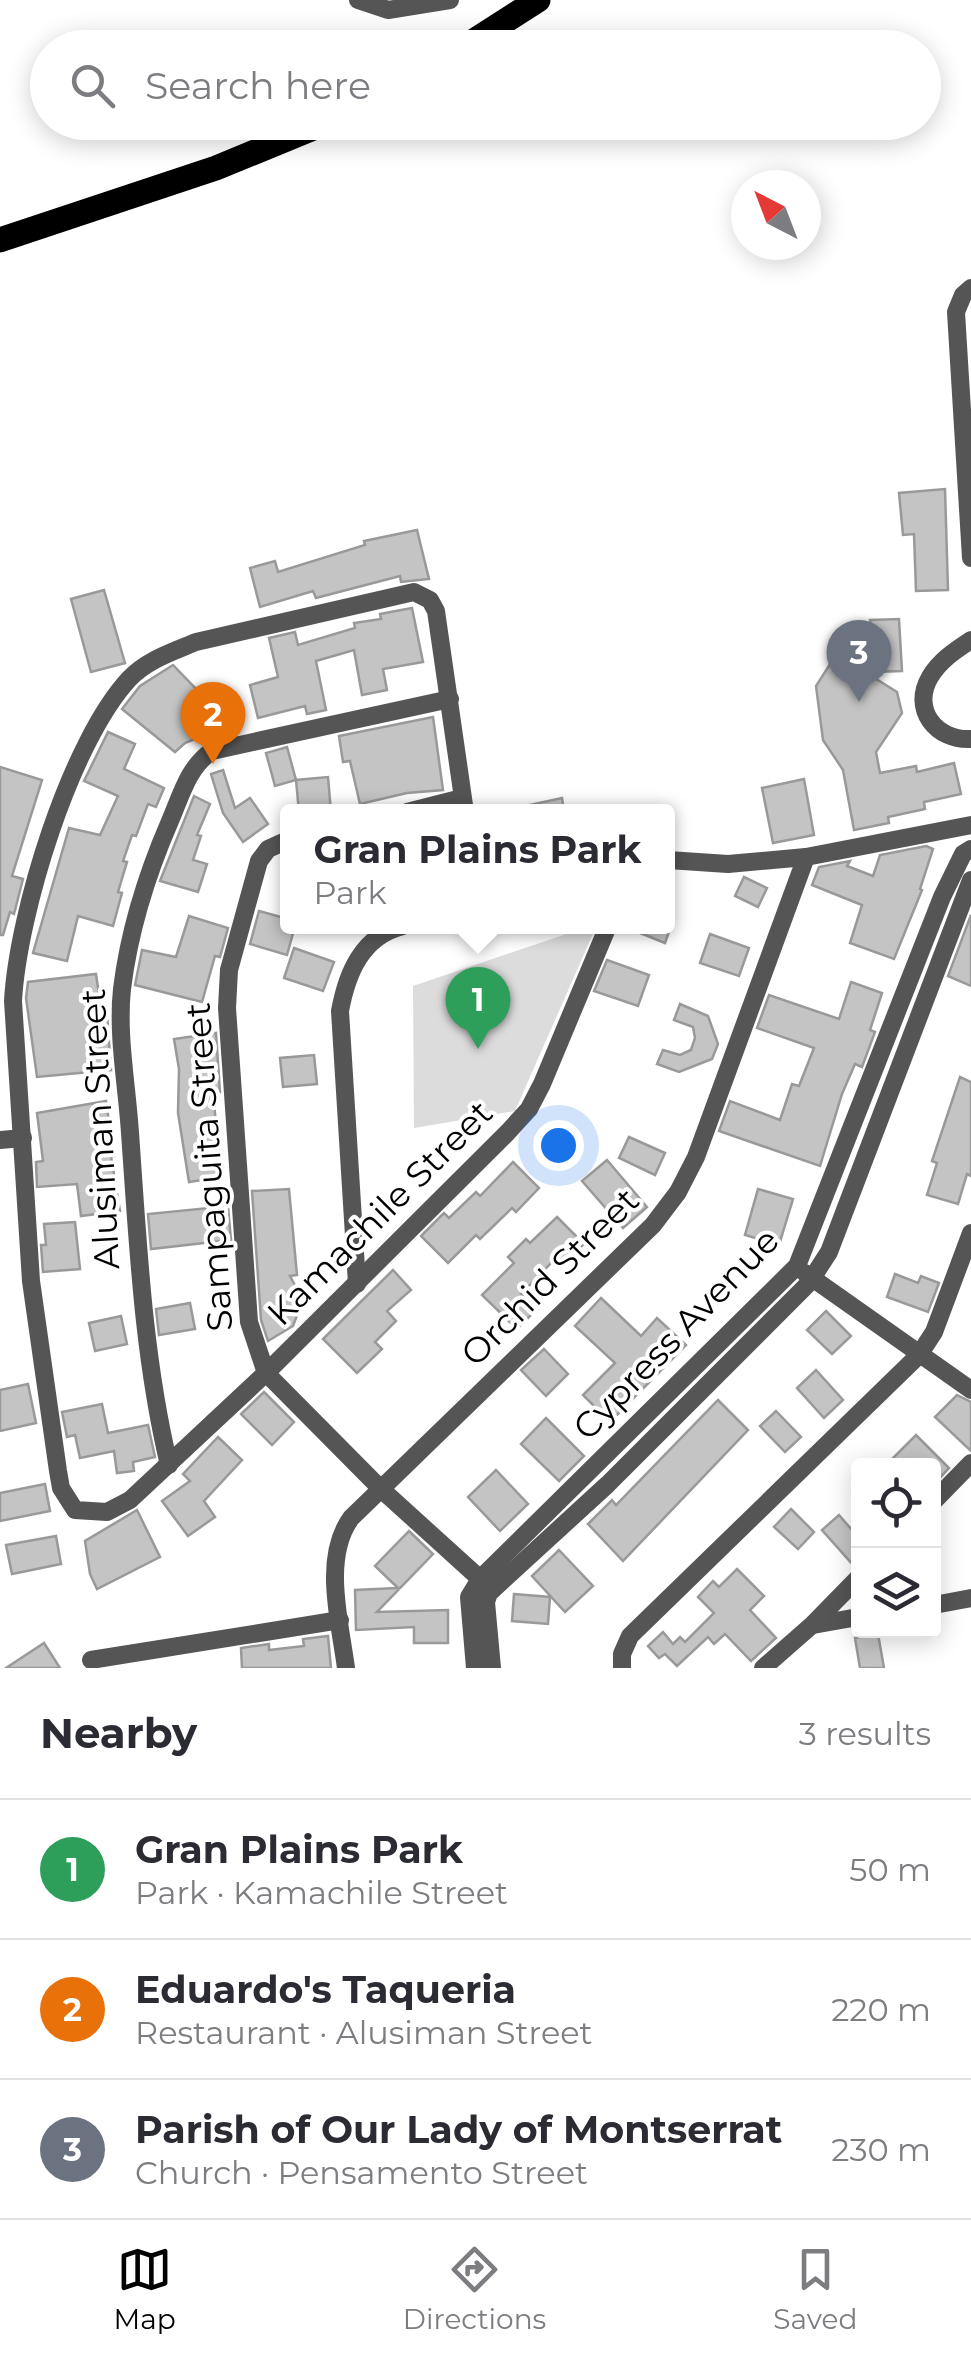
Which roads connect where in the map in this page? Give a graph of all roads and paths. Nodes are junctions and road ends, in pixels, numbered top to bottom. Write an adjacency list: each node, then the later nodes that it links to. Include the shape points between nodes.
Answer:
1 (358, 0): 2 (street, via 388,10)
2 (450, 0)
3 (538, 0): 4 (main road)
4 (490, 30)
5 (284, 140): 6 (main road)
6 (0, 240)
7 (971, 288): 8 (street, via 956,312)
8 (971, 558)
9 (971, 640): 11 (street, via 929,678 924,700 941,734)
10 (450, 699): 12 (street); 23 (street, via 436,611 414,592 196,642 131,678 92,729 21,937 13,1001); 33 (street, Alusiman Street, via 212,751 188,777 165,832 129,942 122,1014 141,1288)
11 (971, 739)
12 (464, 804)
13 (971, 825): 14 (street)
14 (924, 833): 16 (street); 17 (street)
15 (280, 844): 30 (street, Sampaguita Street, via 259,861 226,1008 247,1303)
16 (971, 848): 22 (street, Cypress Avenue, via 942,897)
17 (806, 857): 18 (street); 34 (street, Orchid Street, via 678,1192 653,1225)
18 (675, 860)
19 (971, 880): 22 (street, Cypress Avenue)
20 (383, 934): 28 (street, via 348,976 340,1011)
21 (605, 934): 28 (street, Kamachile Street, via 529,1109)
22 (898, 1038): 26 (street, Cypress Avenue); 27 (street, Cypress Avenue, via 829,1252)
23 (23, 1138): 24 (street); 33 (street, Kamachile Street, via 31,1282 61,1488 74,1510 107,1512)
24 (0, 1140)
25 (971, 1234): 29 (street)
26 (797, 1266): 27 (street); 36 (street, Cypress Avenue)
27 (813, 1278): 29 (street); 36 (street, Cypress Avenue, via 608,1484)
28 (357, 1284): 30 (street, Kamachile Street)
29 (919, 1355): 31 (street); 47 (street, via 630,1636)
30 (266, 1373): 33 (street, Kamachile Street); 34 (street, Sampaguita Street)
31 (971, 1390)
32 (971, 1463): 35 (street)
33 (169, 1465)
34 (381, 1489): 36 (street, Sampaguita Street); 41 (street, Orchid Street, via 352,1518 337,1546)
35 (941, 1494)
36 (486, 1585): 45 (street, via 469,1597); 46 (street)
37 (851, 1585): 42 (street)
38 (971, 1598): 39 (street)
39 (941, 1604)
40 (851, 1619): 42 (street)
41 (340, 1620): 43 (street); 44 (street, Orchid Street)
42 (812, 1625): 48 (street)
43 (91, 1660)
44 (346, 1668)
45 (475, 1668)
46 (492, 1668)
47 (622, 1668)
48 (763, 1668)

